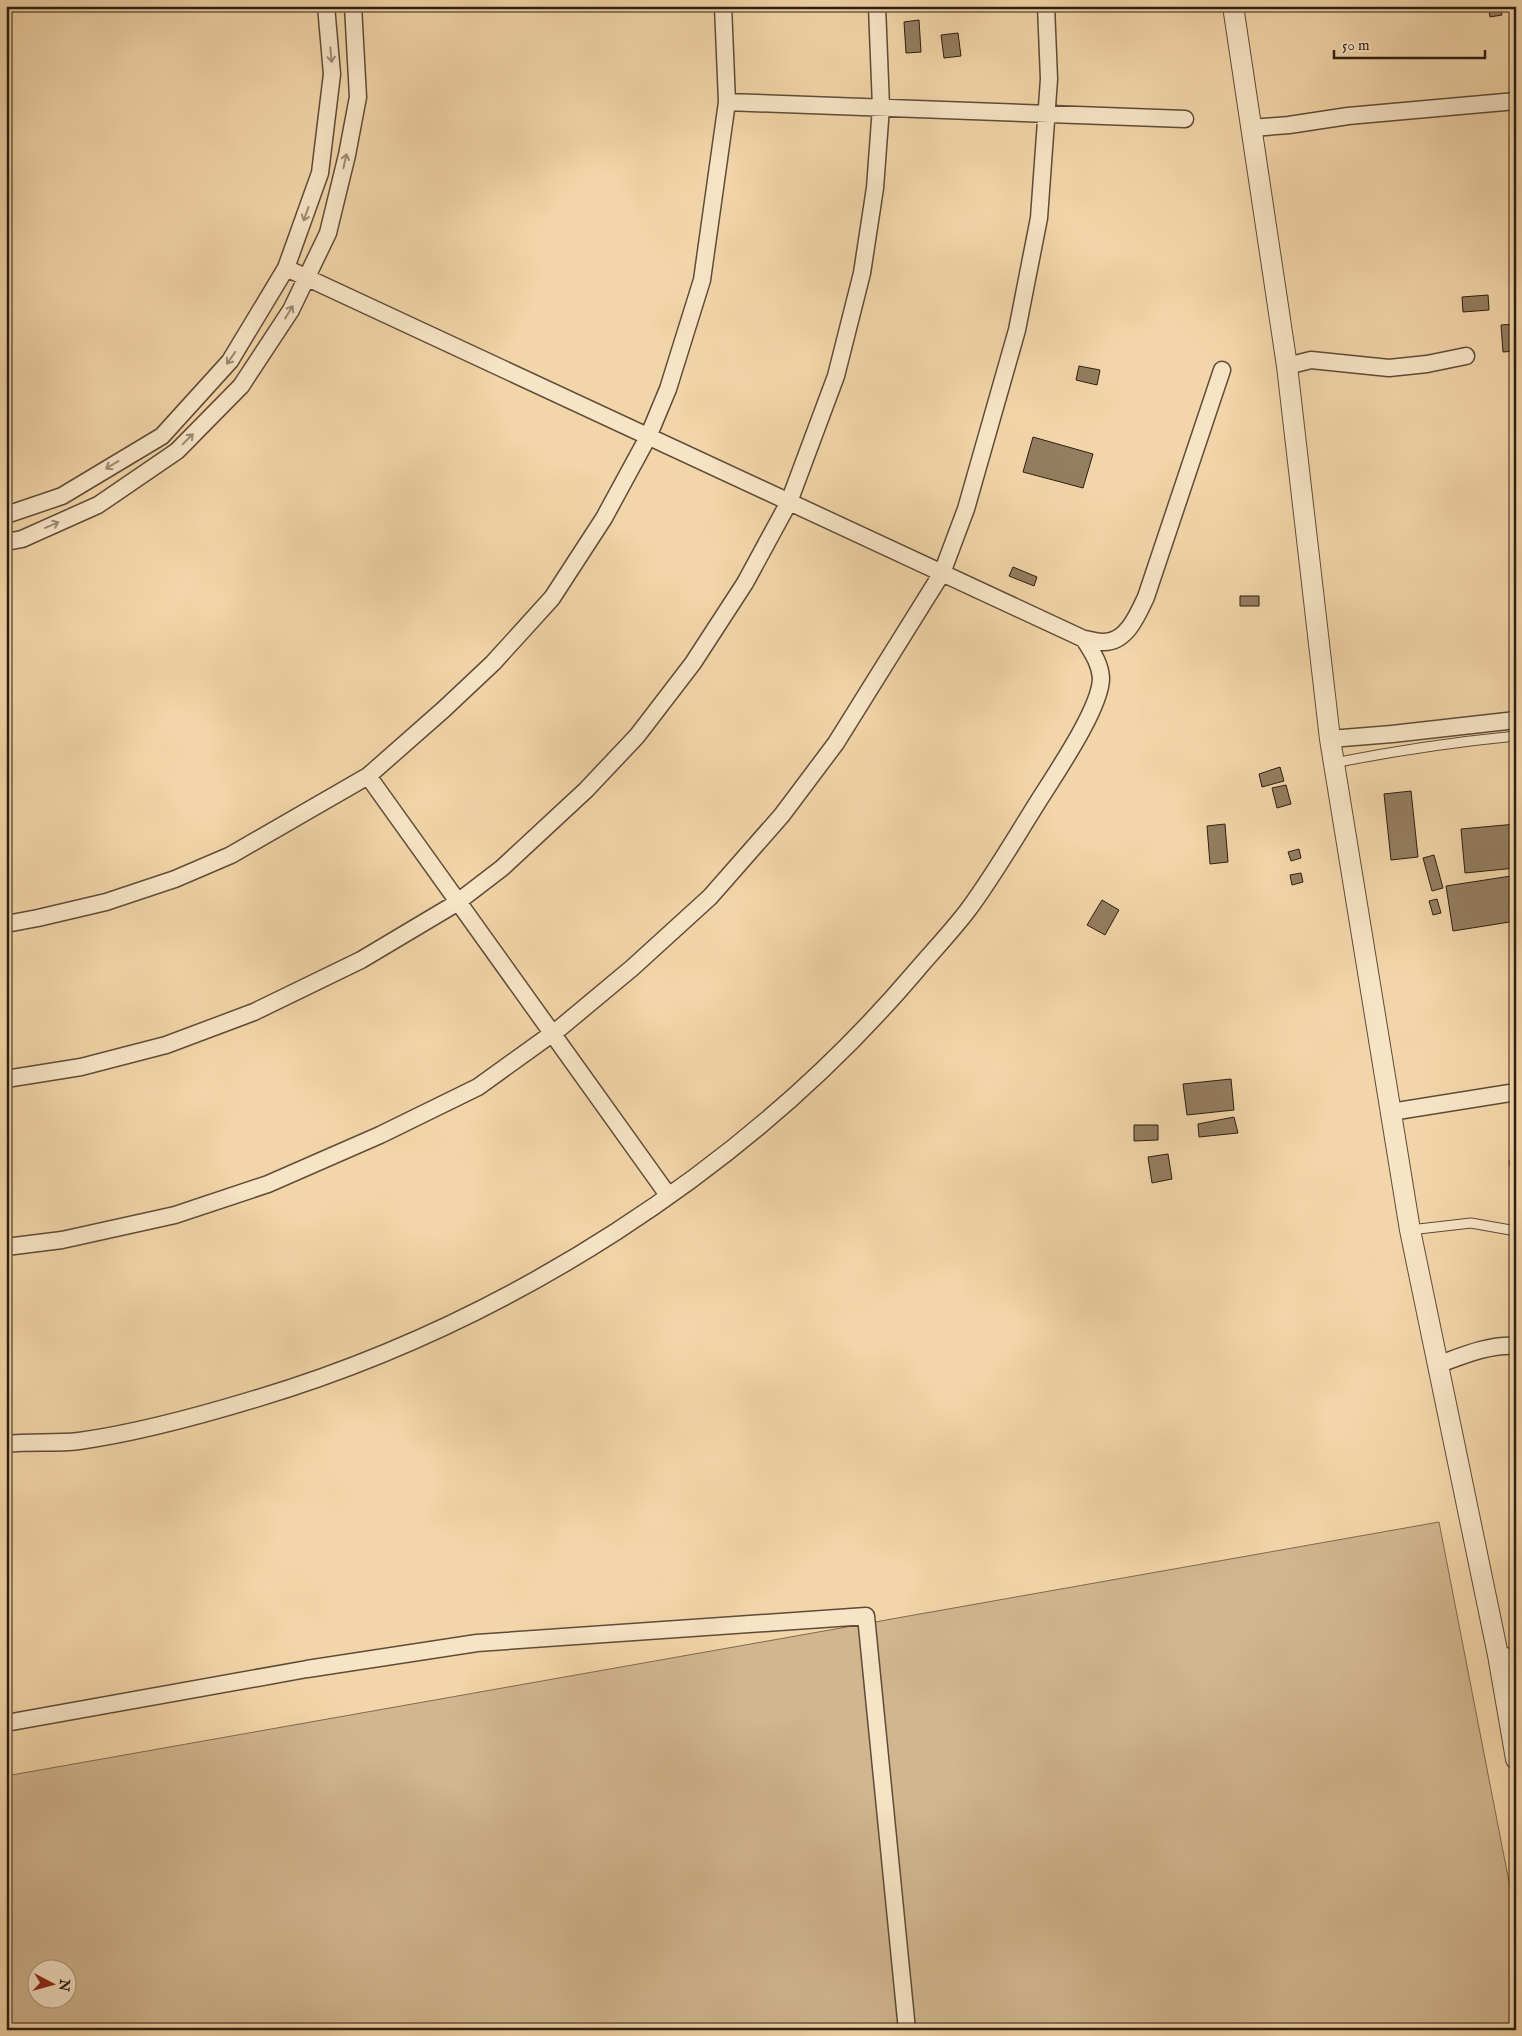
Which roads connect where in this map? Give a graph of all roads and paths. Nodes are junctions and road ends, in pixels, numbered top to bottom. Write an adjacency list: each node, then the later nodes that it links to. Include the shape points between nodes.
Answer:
1 (326, 6): 11 (street, one-way to 11, via 332,74 320,173)
2 (352, 6): 12 (street, one-way to 2, via 328,233 358,97)
3 (723, 6): 8 (street)
4 (877, 6): 17 (street, via 881,107 875,188 862,273 836,376)
5 (1046, 6): 20 (street, via 1049,79 1039,218 1014,339 966,509)
6 (1232, 6): 10 (street)
7 (1516, 101): 10 (street)
8 (727, 102): 9 (street); 16 (street, via 702,280 668,389)
9 (1185, 119)
10 (1252, 128): 14 (street)
11 (286, 268): 12 (street); 18 (street, one-way to 18, via 230,361 162,436 62,496)
12 (307, 279): 16 (street); 19 (street, one-way to 12, via 22,539 98,506 177,451 241,386 291,310)
13 (1466, 356): 14 (street, via 1389,368 1311,360)
14 (1287, 366): 24 (street)
15 (1222, 370): 21 (street, via 1146,597 1134,621 1120,636 1106,642)
16 (648, 437): 17 (street); 26 (street, via 604,518 552,598 493,663)
17 (789, 502): 20 (street); 28 (street, via 745,583 698,655 637,736 502,868 455,904 361,960 254,1012 166,1045 81,1067)
18 (6, 515)
19 (6, 542)
20 (942, 573): 21 (street); 34 (street, via 836,743 782,815 710,897 560,1028 478,1087 268,1184 175,1215 62,1240)
21 (1084, 639): 31 (street, via 1098,661 1101,682 1092,711 1011,846 967,912 892,999 830,1063 754,1130)
22 (1516, 720): 24 (street)
23 (1516, 736): 25 (lane, via 1471,740)
24 (1330, 739): 25 (street)
25 (1334, 763): 30 (street)
26 (368, 776): 27 (street, via 231,855 175,879 106,902); 31 (street)
27 (6, 924)
28 (6, 1079)
29 (1516, 1092): 30 (street)
30 (1391, 1112): 32 (street)
31 (668, 1196): 37 (street, via 595,1245 505,1298 410,1343 306,1384 179,1421 77,1441)
32 (1410, 1230): 33 (lane, via 1471,1223); 36 (street)
33 (1516, 1230)
34 (6, 1247)
35 (1516, 1346): 36 (street, via 1474,1352)
36 (1437, 1365): 38 (street)
37 (6, 1444)
38 (1507, 1656): 40 (street)
39 (6, 1723): 41 (street, via 307,1669 477,1643 866,1616)
40 (1516, 1759)
41 (907, 2030)

